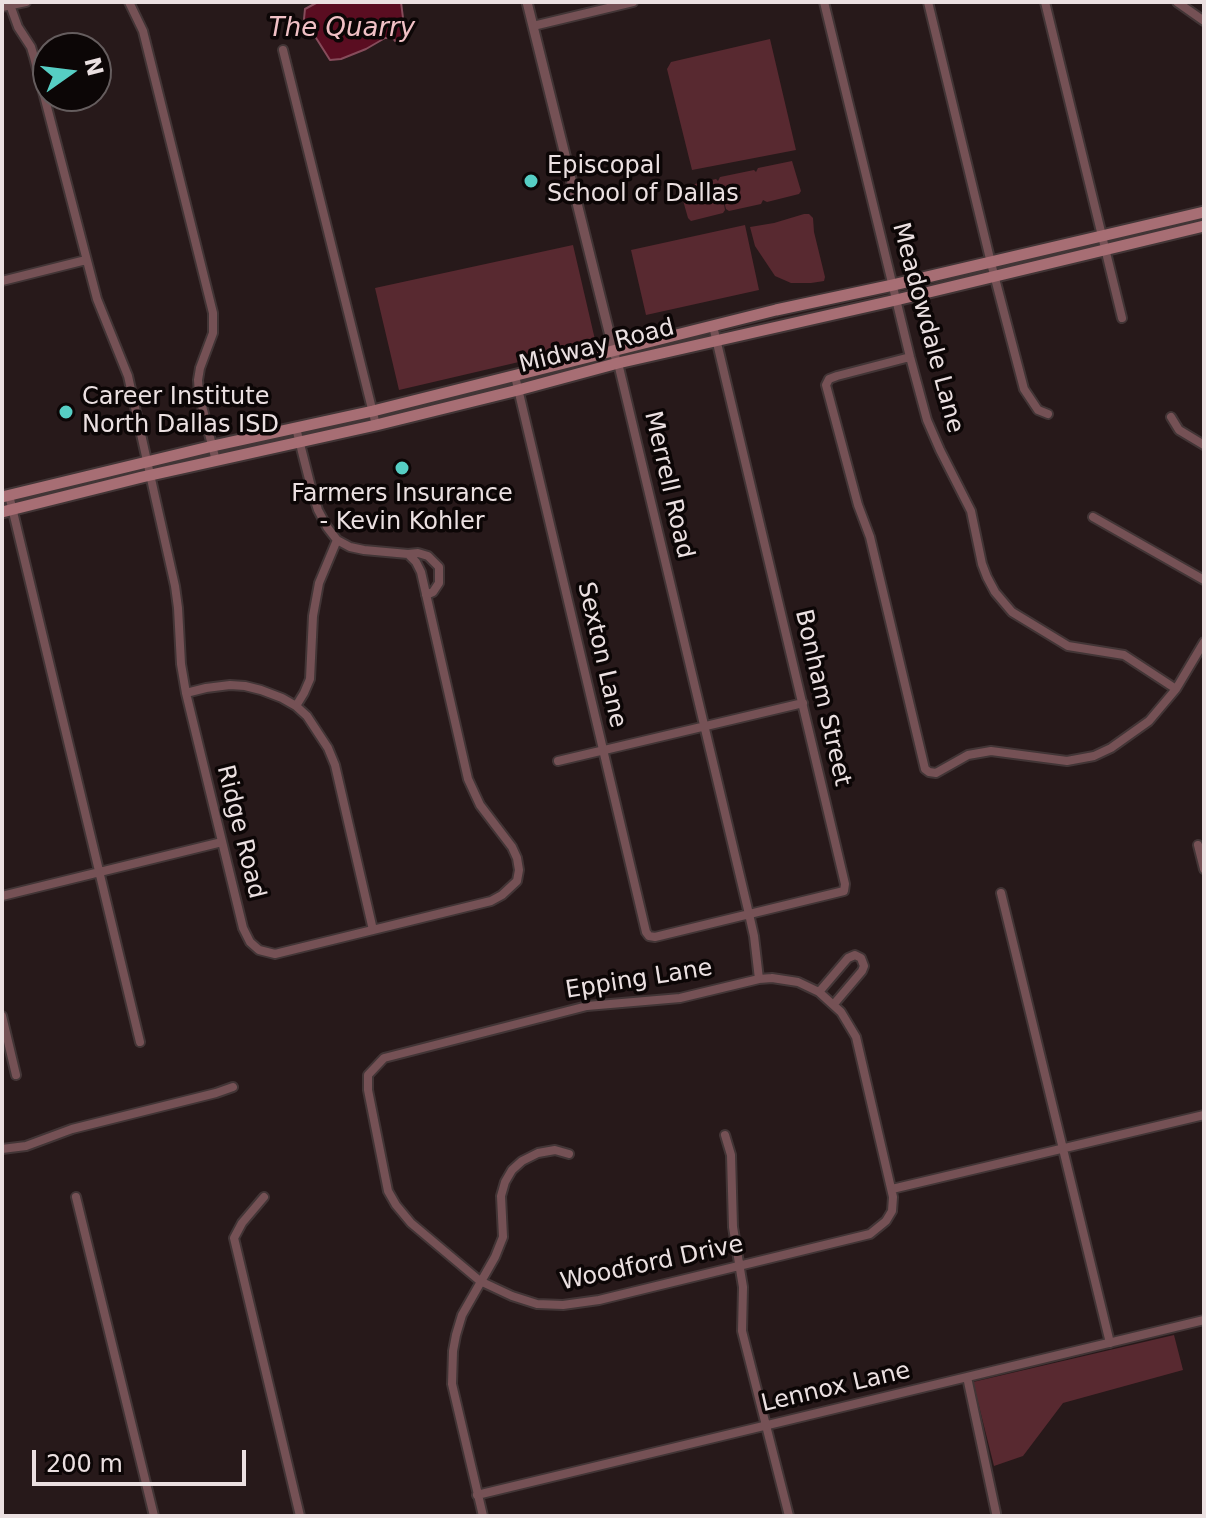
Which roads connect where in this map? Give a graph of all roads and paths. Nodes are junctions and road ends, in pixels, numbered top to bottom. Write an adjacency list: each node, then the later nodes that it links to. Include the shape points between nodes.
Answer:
1 (26, 2): 9 (street)
2 (129, 2): 40 (street, via 143,31 213,313 213,333 198,380)
3 (527, 2): 11 (street, Merrell Road)
4 (633, 2): 11 (street)
5 (824, 2): 21 (street, Meadowdale Lane)
6 (928, 2): 18 (street)
7 (1045, 2): 15 (street)
8 (1177, 2): 10 (street)
9 (7, 5): 17 (street, Ridge Road, via 31,47)
10 (1204, 21)
11 (533, 26): 26 (street, Merrell Road)
12 (283, 50): 32 (street)
13 (1202, 213): 14 (street); 15 (main road, Midway Road)
14 (1203, 229): 16 (main road, Midway Road)
15 (1102, 237): 16 (street); 18 (main road, Midway Road)
16 (1105, 250): 19 (main road, Midway Road); 23 (street)
17 (86, 260): 20 (street); 41 (street, Ridge Road, via 128,376)
18 (991, 263): 19 (street); 21 (main road, Midway Road)
19 (994, 276): 22 (main road, Midway Road); 34 (street, via 1024,389 1038,410)
20 (2, 281)
21 (893, 285): 22 (street, Meadowdale Lane); 24 (main road, Midway Road)
22 (896, 300): 25 (main road, Midway Road); 27 (street, Meadowdale Lane)
23 (1122, 318)
24 (713, 326): 25 (street, Bonham Street); 26 (main road, Midway Road)
25 (717, 340): 28 (main road, Midway Road); 56 (street, Bonham Street)
26 (613, 351): 28 (street, Merrell Road); 29 (main road, Midway Road)
27 (910, 357): 54 (street, Meadowdale Lane, via 927,420 971,511 982,564 995,592 1012,612 1068,646 1124,655); 54 (street, via 837,376 826,385 870,537 925,769 936,773 968,755 991,751 1067,761 1094,756 1149,721)
28 (618, 363): 30 (main road, Midway Road); 58 (street, Merrell Road)
29 (515, 376): 30 (street, Sexton Lane); 31 (main road, Midway Road)
30 (518, 390): 33 (main road, Midway Road); 59 (street, Sexton Lane)
31 (428, 397): 32 (main road, Midway Road); 33 (main road)
32 (373, 411): 36 (street); 37 (main road, Midway Road)
33 (431, 411): 36 (main road, Midway Road)
34 (1048, 414)
35 (1171, 417): 39 (street, via 1179,430)
36 (376, 425): 38 (main road, Midway Road)
37 (296, 428): 38 (street); 40 (main road, Midway Road)
38 (300, 442): 42 (main road, Midway Road); 49 (street, via 318,510)
39 (1204, 445)
40 (213, 446): 41 (main road, Midway Road); 42 (street)
41 (148, 461): 43 (street, Ridge Road); 44 (main road, Midway Road)
42 (216, 461): 43 (main road, Midway Road)
43 (150, 476): 46 (main road, Midway Road); 55 (street, Ridge Road, via 177,597)
44 (44, 487): 45 (main road, Midway Road); 46 (main road)
45 (6, 496): 47 (street)
46 (47, 501): 47 (main road, Midway Road)
47 (7, 511): 64 (street)
48 (1093, 517): 51 (street)
49 (337, 540): 50 (street, via 364,550); 57 (street, via 319,583 310,679)
50 (408, 554): 52 (street, via 421,572); 52 (street, via 428,556 439,567 439,583)
51 (1204, 580)
52 (426, 595): 68 (street, Ridge Road, via 468,779 480,805 512,847 519,870 510,889 491,901)
53 (1203, 647): 54 (street)
54 (1176, 689)
55 (186, 693): 57 (street, via 245,686); 61 (street, Ridge Road)
56 (803, 703): 58 (street); 67 (street, Bonham Street, via 844,891)
57 (296, 706): 68 (street, via 318,732 335,765)
58 (704, 725): 59 (street); 67 (street, Merrell Road)
59 (603, 750): 60 (street); 69 (street, Sexton Lane, via 646,932)
60 (558, 761)
61 (222, 842): 64 (street); 68 (street, Ridge Road, via 243,928 259,950 275,954)
62 (1198, 845): 63 (street)
63 (1204, 869)
64 (100, 873): 66 (street); 74 (street)
65 (1001, 893): 81 (street)
66 (2, 896)
67 (749, 914): 69 (street, Bonham Street); 70 (street, Merrell Road)
68 (373, 930)
69 (655, 937)
70 (759, 979): 71 (street, Epping Lane, via 798,982); 75 (street, Epping Lane, via 680,998 587,1006)
71 (819, 992): 72 (street, Epping Lane); 72 (street, via 848,958 861,958 862,971)
72 (834, 1004): 83 (street, Epping Lane, via 856,1037)
73 (2, 1016): 76 (street)
74 (140, 1042)
75 (395, 1055): 87 (street, Woodford Drive, via 384,1058 368,1075 388,1191 411,1223)
76 (16, 1075)
77 (233, 1087): 80 (street)
78 (1204, 1115): 81 (street)
79 (725, 1135): 86 (street)
80 (2, 1149)
81 (1063, 1149): 83 (street); 89 (street)
82 (569, 1154): 87 (street, via 538,1153 512,1170 501,1196 503,1237)
83 (892, 1189): 86 (street, Woodford Drive, via 892,1211 870,1234)
84 (76, 1197): 94 (street)
85 (264, 1197): 95 (street, via 234,1238)
86 (741, 1267): 87 (street, Woodford Drive, via 563,1305 537,1304); 91 (street, via 742,1331)
87 (480, 1281): 92 (street, via 462,1315 452,1384)
88 (1204, 1320): 89 (street, Lennox Lane)
89 (1110, 1343): 90 (street, Lennox Lane)
90 (967, 1377): 91 (street, Lennox Lane); 93 (street)
91 (766, 1425): 92 (street, Lennox Lane); 97 (street)
92 (477, 1495): 96 (street)
93 (996, 1513)
94 (154, 1516)
95 (300, 1516)
96 (483, 1516)
97 (789, 1516)

